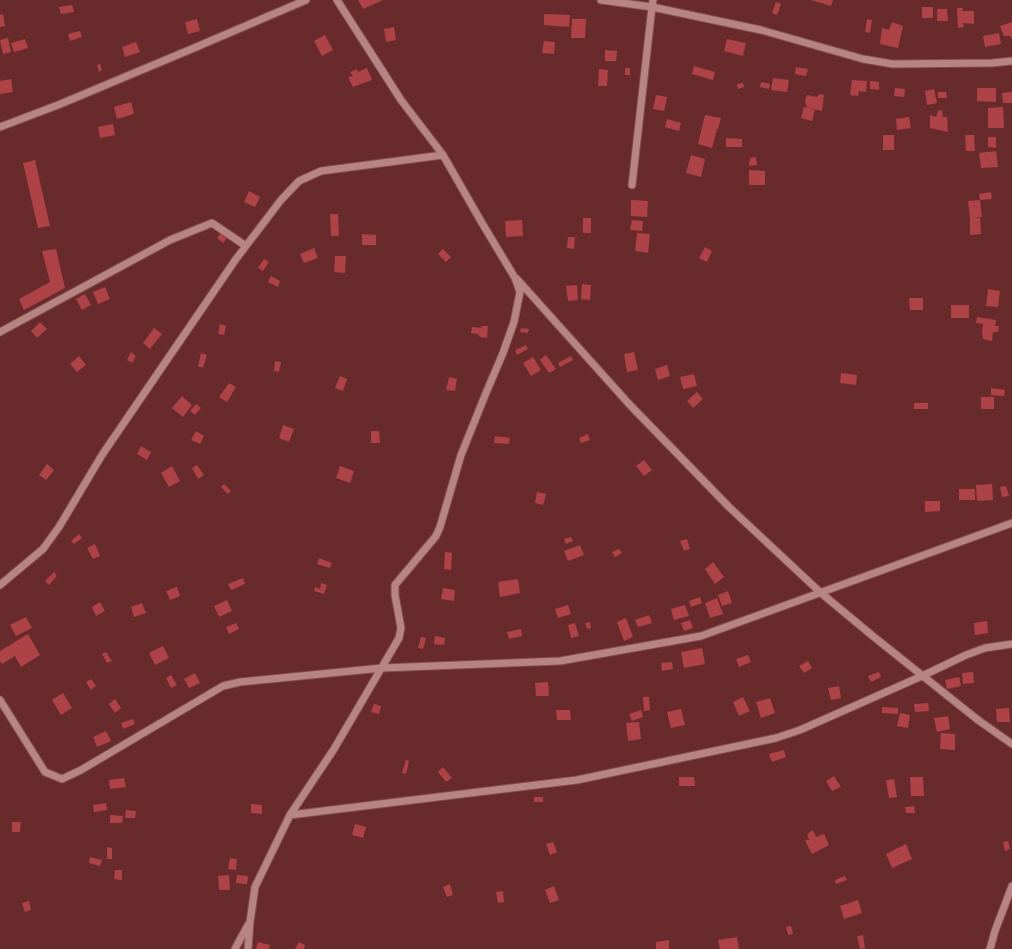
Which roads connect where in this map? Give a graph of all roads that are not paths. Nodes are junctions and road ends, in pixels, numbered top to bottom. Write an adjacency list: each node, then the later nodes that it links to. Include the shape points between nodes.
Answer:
1 (306, 0): 6 (street)
2 (337, 0): 7 (street, via 401,100)
3 (601, 0): 4 (street)
4 (653, 4): 5 (street, via 885,63); 8 (street)
5 (1012, 61)
6 (0, 127)
7 (443, 155): 9 (street, via 315,173 299,181 281,200); 10 (street)
8 (632, 185)
9 (246, 246): 11 (street, via 212,223 170,240); 13 (street, via 102,456 59,527 43,549)
10 (516, 278): 14 (street, via 629,404 723,502); 16 (street, via 520,292 514,322 461,455 440,526 436,536 395,586 401,628 399,638)
11 (0, 332)
12 (1012, 523): 14 (street)
13 (0, 585)
14 (821, 593): 16 (street, via 701,636 560,661); 17 (street)
15 (1012, 644): 17 (street, via 985,648)
16 (382, 668): 18 (street, via 240,682 223,686 62,779 45,772); 20 (street, via 334,749)
17 (922, 676): 19 (street); 20 (street, via 800,730 776,738 577,780)
18 (0, 700)
19 (1012, 744)
20 (290, 815): 22 (street, via 255,887)
21 (1012, 886): 25 (street)
22 (250, 922): 23 (street); 24 (street)
23 (235, 949)
24 (248, 949)
25 (990, 949)

